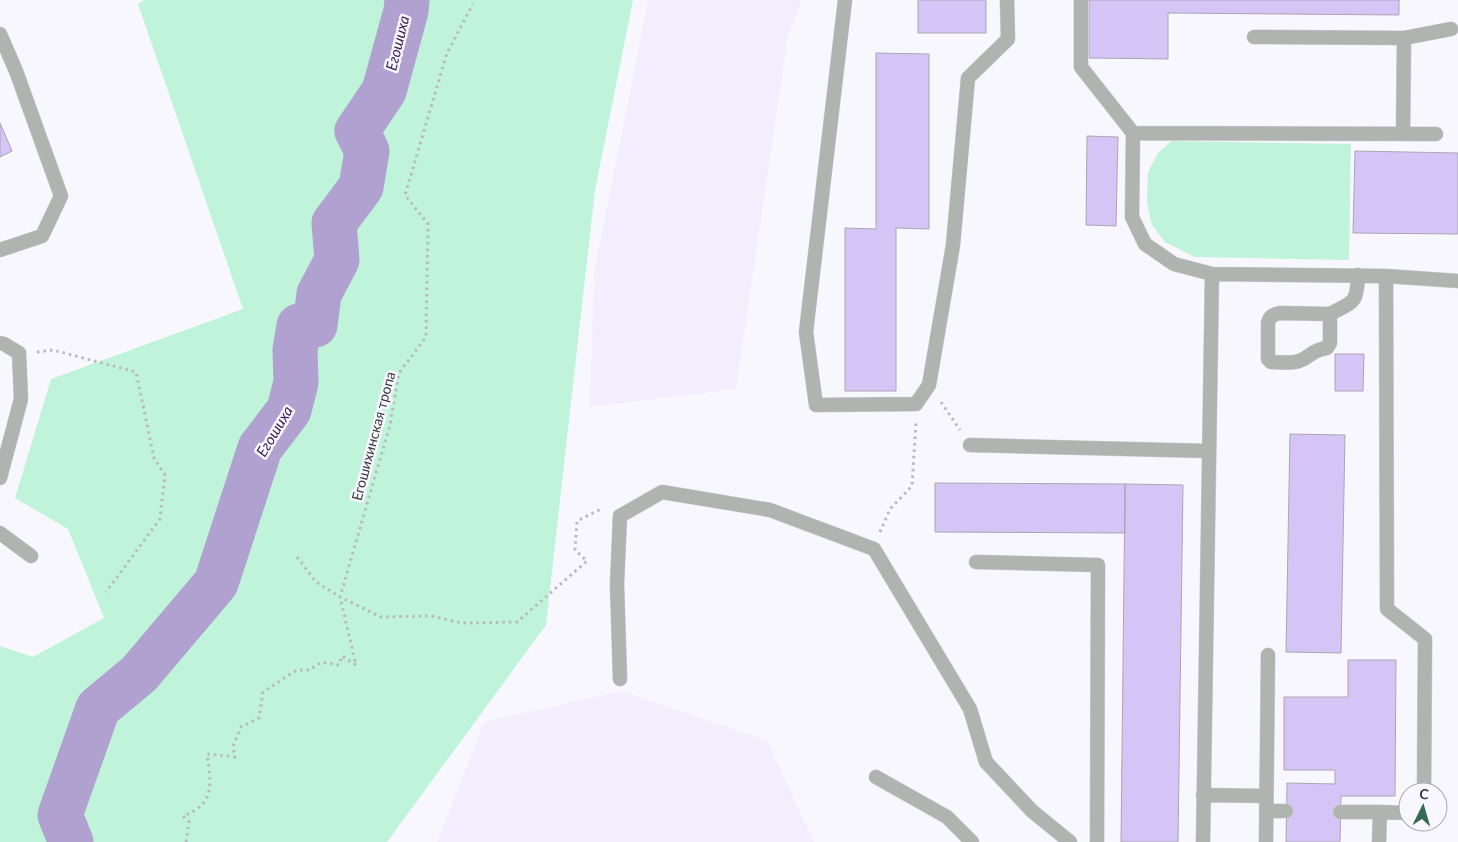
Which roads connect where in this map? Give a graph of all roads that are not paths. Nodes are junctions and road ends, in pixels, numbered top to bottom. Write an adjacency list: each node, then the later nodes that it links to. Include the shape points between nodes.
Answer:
1 (846, 0): 2 (lane, via 806,332 816,405 916,404 929,385 953,245 968,78 1008,39)
2 (1006, 0)
3 (1081, 0): 8 (lane, via 1081,67)
4 (1451, 29): 7 (lane)
5 (0, 34): 11 (lane, via 61,196 42,236)
6 (1254, 37): 7 (lane)
7 (1404, 38): 9 (lane)
8 (1133, 133): 9 (lane); 12 (lane, via 1132,217 1146,244 1174,264)
9 (1403, 134): 10 (lane)
10 (1436, 134)
11 (0, 250)
12 (1212, 274): 13 (lane); 19 (lane)
13 (1358, 275): 14 (lane); 16 (lane, via 1356,296)
14 (1386, 276): 15 (lane); 27 (lane, via 1387,609 1426,639)
15 (1458, 281)
16 (1330, 314): 16 (lane, via 1330,343 1327,348 1315,350 1299,361 1271,362 1268,359 1268,323 1272,314)
17 (0, 343): 20 (lane, via 19,354 20,399)
18 (970, 446): 19 (lane)
19 (1209, 451): 28 (lane)
20 (0, 478)
21 (0, 533): 22 (lane)
22 (32, 556)
23 (976, 562): 37 (lane, via 1098,565)
24 (1268, 655): 29 (lane)
25 (620, 678): 36 (lane, via 617,584 620,516 662,492 770,510 874,549 970,709 986,762 1032,811)
26 (876, 777): 35 (lane, via 947,817)
27 (1424, 782)
28 (1204, 795): 29 (lane); 38 (lane)
29 (1266, 796): 30 (lane)
30 (1266, 811): 31 (lane); 39 (lane)
31 (1286, 811)
32 (1340, 812): 33 (lane)
33 (1380, 812): 34 (lane); 40 (lane)
34 (1398, 813)
35 (972, 842)
36 (1070, 842)
37 (1097, 842)
38 (1203, 842)
39 (1266, 842)
40 (1379, 842)

